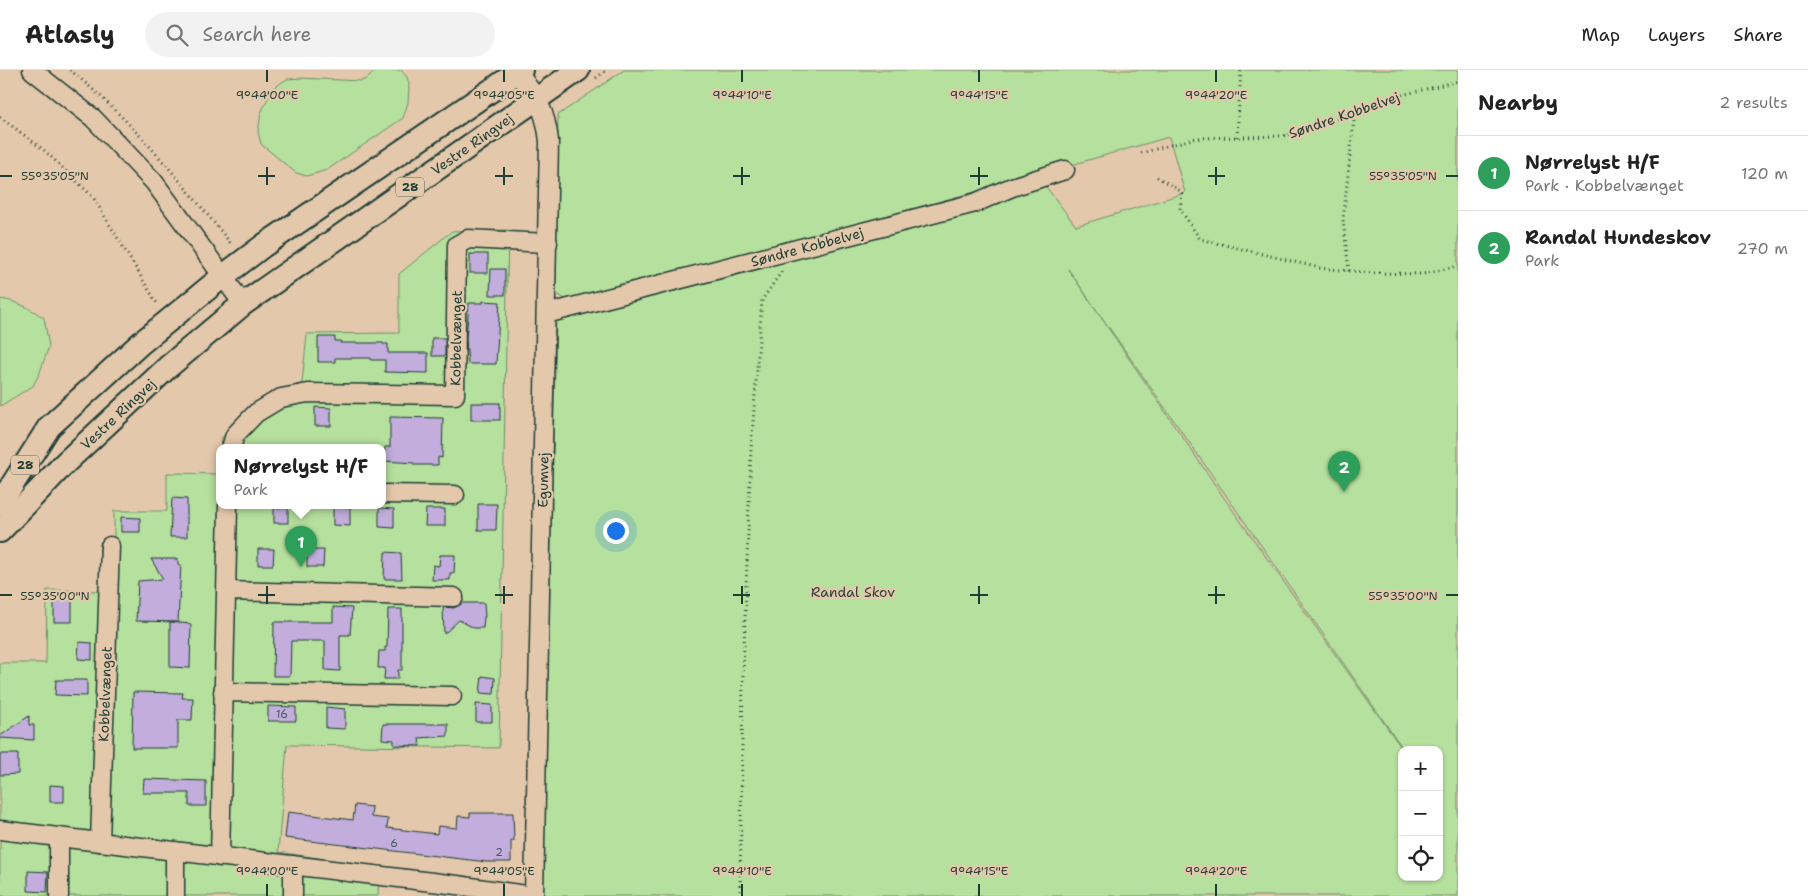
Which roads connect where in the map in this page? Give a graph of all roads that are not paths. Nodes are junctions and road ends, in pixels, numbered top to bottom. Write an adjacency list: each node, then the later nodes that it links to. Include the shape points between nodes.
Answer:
1 (32, 70): 7 (street, via 93,118 154,182)
2 (578, 70): 4 (main road, Vestre Ringvej / 28)
3 (519, 71): 4 (street, Egumvej); 7 (main road, 28)
4 (536, 98): 6 (street, Egumvej, via 546,120 548,141); 8 (main road, Vestre Ringvej / 28)
5 (1065, 170): 9 (street, Søndre Kobbelvej, via 975,203)
6 (548, 243): 9 (street, Egumvej); 10 (street, Kobbelvænget, via 468,239 457,245 455,396 308,393 281,398 256,413 235,435)
7 (222, 277): 8 (street); 13 (main road, 28, via 141,343 49,427)
8 (243, 304): 15 (main road, Vestre Ringvej / 28, via 168,366 65,463)
9 (546, 314): 31 (street, Egumvej)
10 (232, 444)
11 (386, 494): 12 (street)
12 (455, 495)
13 (0, 504)
14 (228, 509): 17 (street)
15 (0, 531)
16 (110, 546): 23 (street, Kobbelvænget)
17 (227, 591): 18 (street); 19 (street)
18 (454, 597)
19 (224, 692): 20 (street); 25 (street)
20 (452, 696)
21 (0, 830): 22 (street)
22 (59, 837): 23 (street); 28 (street)
23 (100, 842): 24 (street)
24 (175, 851): 25 (street); 29 (street)
25 (220, 857): 26 (street)
26 (293, 865): 27 (street); 30 (street)
27 (457, 890): 31 (street)
28 (59, 896)
29 (175, 896)
30 (293, 896)
31 (534, 896)

